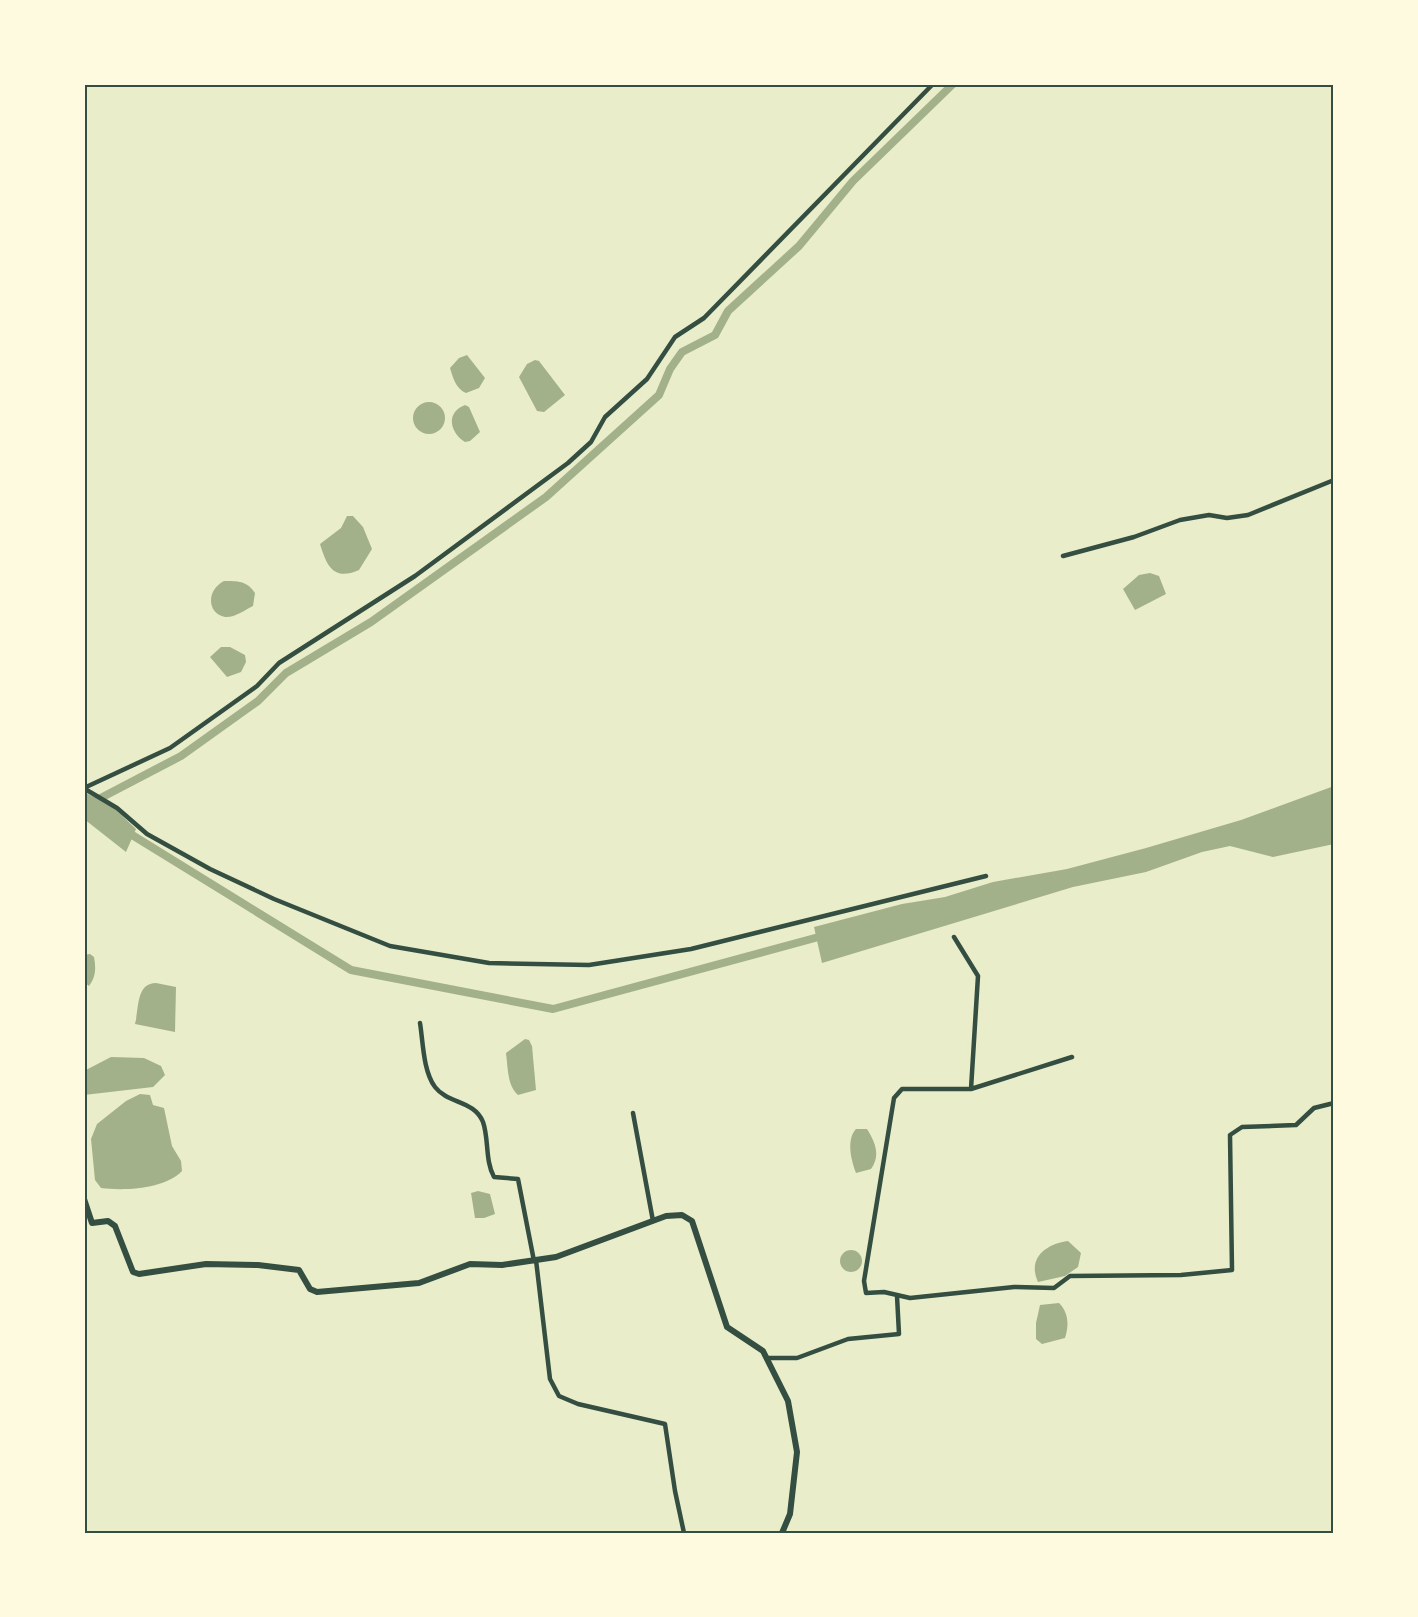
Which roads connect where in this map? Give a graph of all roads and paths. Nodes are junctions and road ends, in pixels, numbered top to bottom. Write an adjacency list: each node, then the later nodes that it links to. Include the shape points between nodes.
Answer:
1 (933, 84): 4 (street, via 705,318 675,338 647,379 605,417 591,442 568,463 415,576 286,658 257,686 170,748)
2 (1334, 480): 3 (street, via 1248,515 1180,520)
3 (1063, 556)
4 (85, 789): 5 (street, via 109,802 147,834 274,899 390,946 489,963 589,965 691,949)
5 (986, 876)
6 (954, 937): 9 (street, via 978,976)
7 (420, 1023): 14 (street, via 434,1086 450,1099 470,1106 482,1120 494,1177 518,1179)
8 (1072, 1057): 9 (street)
9 (971, 1089): 15 (street, via 902,1089 894,1098 864,1281 866,1293)
10 (1334, 1104): 15 (street, via 1314,1108 1296,1125 1242,1127 1230,1135 1232,1270 1181,1275 1070,1276 1054,1288 1014,1287)
11 (633, 1113): 13 (street)
12 (84, 1199): 14 (street, via 92,1223 108,1221 115,1226 130,1266 140,1274 206,1264 258,1264 299,1270 310,1289 317,1292 419,1283 470,1264)
13 (653, 1221): 14 (street); 16 (street, via 682,1215 692,1221 727,1327 763,1351)
14 (535, 1261): 17 (street, via 550,1379 559,1396 665,1424)
15 (897, 1296): 16 (street, via 898,1334 848,1339 797,1358)
16 (767, 1358): 18 (street, via 788,1401 797,1452)
17 (684, 1533)
18 (784, 1533)

